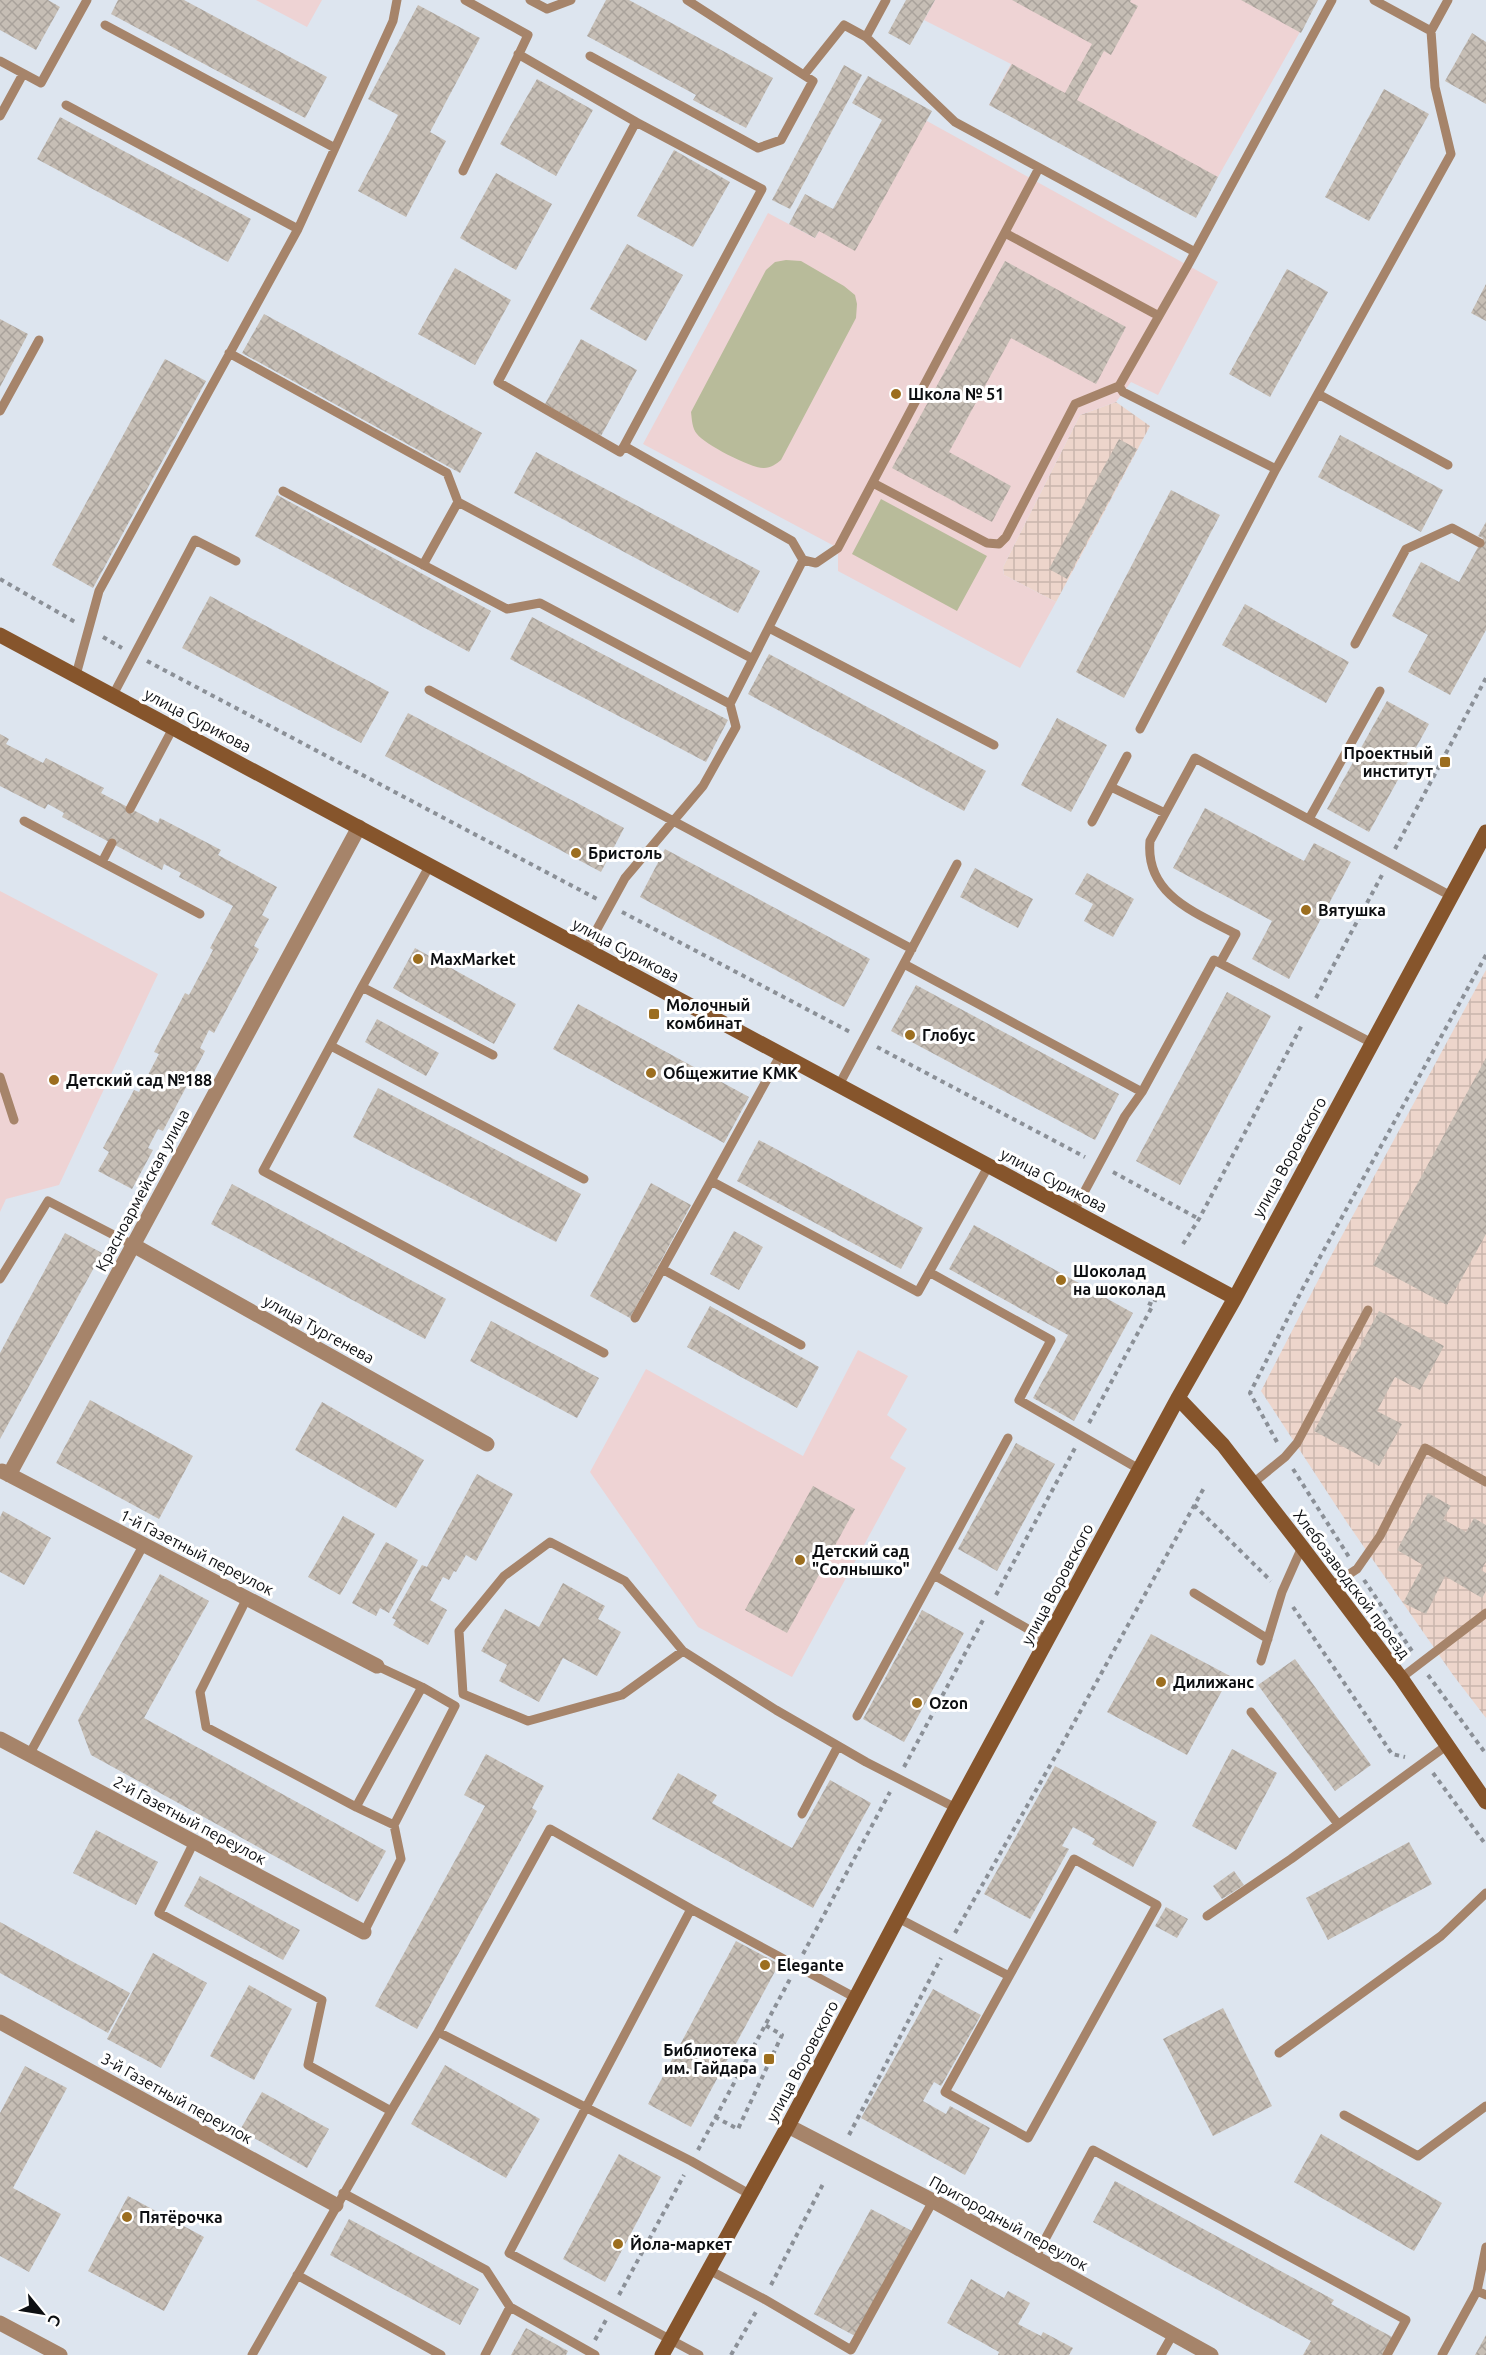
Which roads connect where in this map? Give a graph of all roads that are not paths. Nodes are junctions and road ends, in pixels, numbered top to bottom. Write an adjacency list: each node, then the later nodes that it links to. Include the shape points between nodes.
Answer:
1 (87, 0): 17 (lane, via 41,83)
2 (397, 0): 22 (lane, via 393,21)
3 (465, 0): 14 (lane, via 528,35)
4 (530, 0): 5 (lane, via 547,9)
5 (571, 0)
6 (687, 0): 18 (lane)
7 (886, 0): 13 (lane)
8 (1332, 0): 27 (lane)
9 (1374, 0): 12 (lane)
10 (1448, 0): 12 (lane)
11 (105, 25): 22 (lane)
12 (1431, 31): 32 (lane, via 1435,87 1451,154)
13 (866, 37): 18 (lane, via 844,25); 23 (lane, via 955,122)
14 (518, 54): 21 (lane); 24 (lane)
15 (590, 56): 18 (lane, via 758,148 781,140 813,81)
16 (0, 61): 17 (lane)
17 (23, 74): 20 (lane)
18 (804, 75)
19 (66, 105): 25 (lane)
20 (0, 117)
21 (636, 122): 34 (lane, via 762,189); 34 (lane, via 498,382 620,452)
22 (335, 148): 25 (lane)
23 (1040, 168): 26 (lane); 27 (lane)
24 (463, 171)
25 (298, 229): 30 (lane)
26 (1005, 233): 28 (lane); 37 (lane)
27 (1195, 252): 28 (lane)
28 (1159, 316): 31 (lane)
29 (39, 340): 33 (lane)
30 (229, 353): 39 (lane, via 447,473); 48 (lane, via 99,591)
31 (1119, 386): 36 (lane, via 1123,392); 37 (lane, via 1075,404 999,544 987,543)
32 (1318, 394): 35 (lane); 36 (lane)
33 (0, 411)
34 (624, 446): 41 (lane, via 792,542)
35 (1448, 465)
36 (1276, 469): 54 (lane)
37 (873, 483): 41 (lane, via 838,549 816,563)
38 (283, 491): 43 (lane)
39 (458, 502): 43 (lane); 47 (lane)
40 (1480, 543): 46 (lane, via 1452,528 1406,549)
41 (803, 560): 44 (lane)
42 (236, 561): 51 (lane, via 195,540)
43 (423, 565): 52 (lane, via 507,609 540,603)
44 (769, 628): 47 (lane); 55 (lane)
45 (0, 635): 48 (street, улица Сурикова)
46 (1355, 644)
47 (753, 659): 52 (lane)
48 (76, 675): 51 (street, улица Сурикова)
49 (429, 690): 62 (lane)
50 (1380, 691): 60 (lane)
51 (113, 695): 53 (street, улица Сурикова)
52 (730, 704): 62 (lane, via 736,727 703,786)
53 (173, 728): 58 (lane); 64 (street, улица Сурикова)
54 (1140, 729)
55 (994, 745)
56 (1127, 756): 57 (lane)
57 (1111, 787): 59 (lane); 63 (lane)
58 (130, 809)
59 (1165, 813): 60 (lane, via 1195,758); 74 (lane, via 1150,841 1153,870 1166,892 1190,910 1236,934)
60 (1309, 819): 70 (lane)
61 (24, 821): 67 (lane)
62 (673, 821): 72 (lane, via 625,878); 73 (lane)
63 (1092, 822)
64 (359, 827): 69 (street, улица Сурикова); 89 (street, Красноармейская улица)
65 (1486, 832): 70 (street, улица Воровского)
66 (112, 843): 67 (lane)
67 (102, 862): 71 (lane)
68 (957, 864): 73 (lane)
69 (430, 865): 72 (street, улица Сурикова); 76 (lane)
70 (1451, 896): 77 (street, улица Воровского)
71 (200, 914)
72 (586, 949): 79 (street, улица Сурикова)
73 (912, 949): 75 (lane)
74 (1220, 963): 77 (lane); 83 (lane, via 1214,960)
75 (904, 964): 82 (lane); 83 (lane)
76 (362, 987): 78 (lane); 80 (lane)
77 (1372, 1043): 93 (street, улица Воровского)
78 (331, 1046): 86 (lane); 97 (lane, via 263,1171)
79 (781, 1054): 82 (street, улица Сурикова); 87 (lane)
80 (493, 1055)
81 (0, 1077): 84 (lane)
82 (839, 1085): 85 (street, улица Сурикова)
83 (1142, 1092): 88 (lane)
84 (14, 1120)
85 (988, 1165): 88 (street, улица Сурикова); 91 (lane)
86 (584, 1179)
87 (711, 1181): 90 (lane); 91 (lane, via 918,1292)
88 (1074, 1211): 93 (street, улица Сурикова)
89 (133, 1245): 92 (lane, via 48,1201); 100 (street, улица Тургенева); 102 (street, Красноармейская улица)
90 (662, 1269): 95 (lane); 96 (lane)
91 (929, 1272): 101 (lane, via 1051,1340 1018,1400)
92 (0, 1279)
93 (1234, 1298): 98 (street, улица Воровского)
94 (1368, 1310): 104 (lane, via 1297,1443)
95 (636, 1318)
96 (801, 1345)
97 (604, 1353)
98 (1178, 1398): 101 (street, улица Воровского); 104 (street, Хлебозаводской проезд, via 1223,1445)
99 (1008, 1438): 107 (lane)
100 (487, 1444)
101 (1139, 1469): 113 (street, улица Воровского)
102 (5, 1472): 105 (street, 1-й Газетный переулок)
103 (1486, 1482): 108 (lane, via 1425,1448 1380,1536 1357,1569)
104 (1252, 1484): 106 (street, Хлебозаводской проезд)
105 (144, 1544): 110 (street, 1-й Газетный переулок); 124 (lane)
106 (1302, 1547): 108 (street, Хлебозаводской проезд); 112 (lane, via 1282,1592)
107 (934, 1575): 113 (lane); 120 (lane)
108 (1331, 1586): 117 (street, Хлебозаводской проезд)
109 (1194, 1593): 112 (lane)
110 (248, 1598): 116 (street, 1-й Газетный переулок); 126 (lane, via 200,1692 206,1727)
111 (1486, 1613): 117 (lane)
112 (1268, 1639): 115 (lane)
113 (1047, 1640): 127 (street, улица Воровского)
114 (682, 1651): 114 (lane, via 625,1581 550,1542 504,1576 459,1630 463,1694 528,1721 622,1695); 122 (lane)
115 (1262, 1661)
116 (377, 1666): 118 (lane)
117 (1401, 1678): 123 (street, Хлебозаводской проезд)
118 (422, 1688): 126 (lane); 130 (lane, via 455,1706)
119 (1251, 1712): 129 (lane)
120 (857, 1716)
121 (0, 1739): 124 (street, 2-й Газетный переулок)
122 (838, 1746): 127 (lane); 128 (lane)
123 (1446, 1746): 125 (street, Хлебозаводской проезд); 129 (lane)
124 (29, 1755): 131 (street, 2-й Газетный переулок)
125 (1486, 1802)
126 (356, 1807): 130 (lane)
127 (956, 1808): 135 (street, улица Воровского)
128 (802, 1814)
129 (1338, 1824): 134 (lane)
130 (394, 1825): 136 (lane, via 401,1859)
131 (194, 1842): 136 (street, 2-й Газетный переулок); 144 (lane, via 159,1913 322,2000 308,2065)
132 (1486, 1893): 141 (lane, via 1441,1936)
133 (691, 1909): 138 (lane); 140 (lane, via 550,1829); 143 (lane)
134 (1207, 1916)
135 (898, 1918): 137 (lane); 138 (street, улица Воровского)
136 (364, 1932)
137 (1009, 1976): 137 (lane, via 1074,1859 1157,1905 1028,2138 945,2092)
138 (856, 1998): 146 (street, улица Воровского)
139 (0, 2022): 148 (street, 3-й Газетный переулок)
140 (438, 2032): 143 (lane); 144 (lane)
141 (1279, 2053)
142 (1486, 2106): 145 (lane, via 1418,2156)
143 (586, 2108): 147 (lane); 158 (lane, via 509,2253)
144 (391, 2111): 148 (lane)
145 (1344, 2115)
146 (788, 2126): 147 (street, улица Воровского); 149 (street, Пригородный переулок)
147 (750, 2195): 152 (street, улица Воровского)
148 (339, 2199): 153 (lane); 155 (lane, via 486,2270)
149 (933, 2201): 151 (street, Пригородный переулок); 152 (lane, via 851,2350)
150 (1486, 2247): 154 (lane)
151 (1035, 2258): 157 (street, Пригородный переулок); 168 (lane, via 1094,2150 1406,2320)
152 (709, 2270): 158 (street, улица Воровского)
153 (297, 2275): 160 (lane); 161 (lane)
154 (1481, 2293): 169 (lane)
155 (510, 2307): 162 (lane); 163 (lane)
156 (0, 2324): 159 (street)
157 (1173, 2334): 166 (lane); 167 (street, Пригородный переулок)
158 (671, 2339): 164 (street, улица Воровского); 165 (lane)
159 (60, 2355)
160 (252, 2355)
161 (441, 2355)
162 (485, 2355)
163 (595, 2355)
164 (662, 2355)
165 (699, 2355)
166 (1161, 2355)
167 (1211, 2355)
168 (1387, 2355)
169 (1442, 2355)

